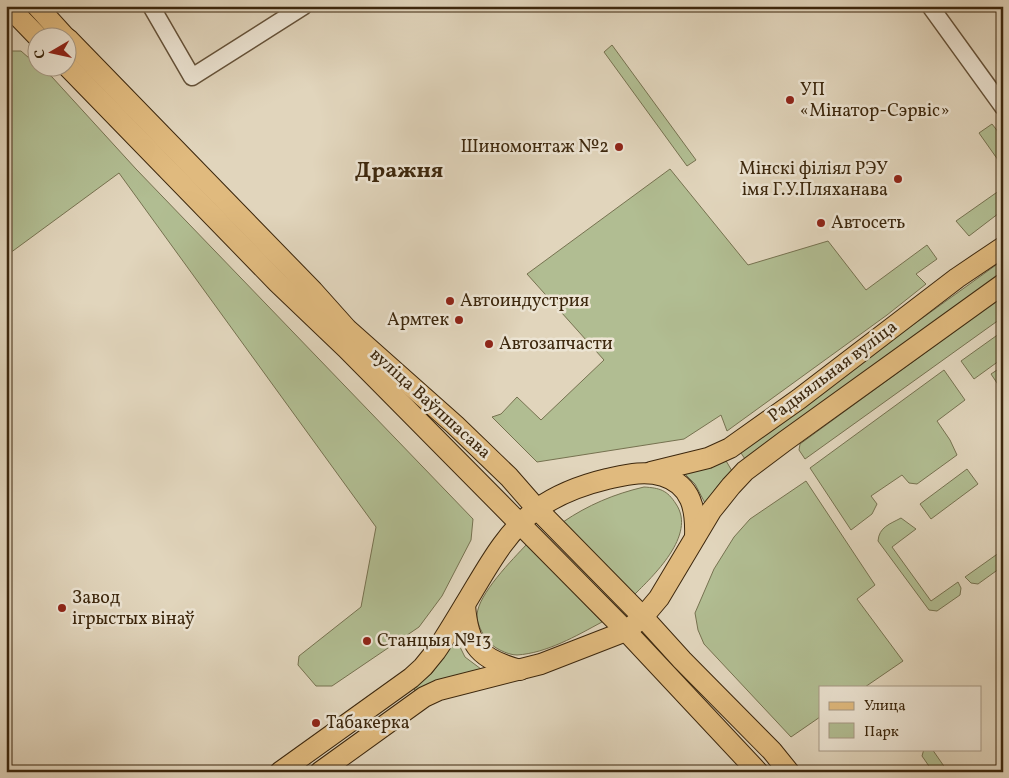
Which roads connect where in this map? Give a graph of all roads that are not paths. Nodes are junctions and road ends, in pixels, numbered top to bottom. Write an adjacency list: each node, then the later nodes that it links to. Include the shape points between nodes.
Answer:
1 (8, 6): 6 (main road)
2 (37, 6): 7 (main road, вуліца Ваўпшасава)
3 (151, 6): 4 (street, via 192,77)
4 (304, 6)
5 (930, 6): 10 (street)
6 (29, 28)
7 (58, 28)
8 (78, 49): 14 (main road, вуліца Ваўпшасава, via 347,329 461,432)
9 (78, 77): 15 (main road, вуліца Ваўпшасава, via 278,283)
10 (1003, 107)
11 (1003, 246): 13 (main road, Радыяльная вуліца, via 730,448 708,458)
12 (1003, 284): 16 (main road, Радыяльная вуліца, via 746,472 731,486)
13 (651, 472): 14 (main road, Радыяльная вуліца, via 624,475 565,492); 16 (main road, via 672,479 686,491 696,517)
14 (537, 509): 15 (main road, Радыяльная вуліца); 18 (main road, вуліца Ваўпшасава)
15 (521, 524): 17 (main road, Радыяльная вуліца, via 502,544); 19 (main road, вуліца Ваўпшасава)
16 (695, 537): 18 (main road, Радыяльная вуліца, via 660,598)
17 (465, 606): 20 (main road, via 470,638 480,651 490,659); 21 (main road, via 436,651 417,673)
18 (643, 617): 19 (main road, Радыяльная вуліца); 24 (main road, вуліца Ваўпшасава)
19 (626, 631): 20 (main road, Радыяльная вуліца); 23 (main road, вуліца Ваўпшасава)
20 (520, 670): 22 (main road, via 424,697)
21 (280, 772)
22 (320, 772)
23 (758, 772)
24 (789, 772)

